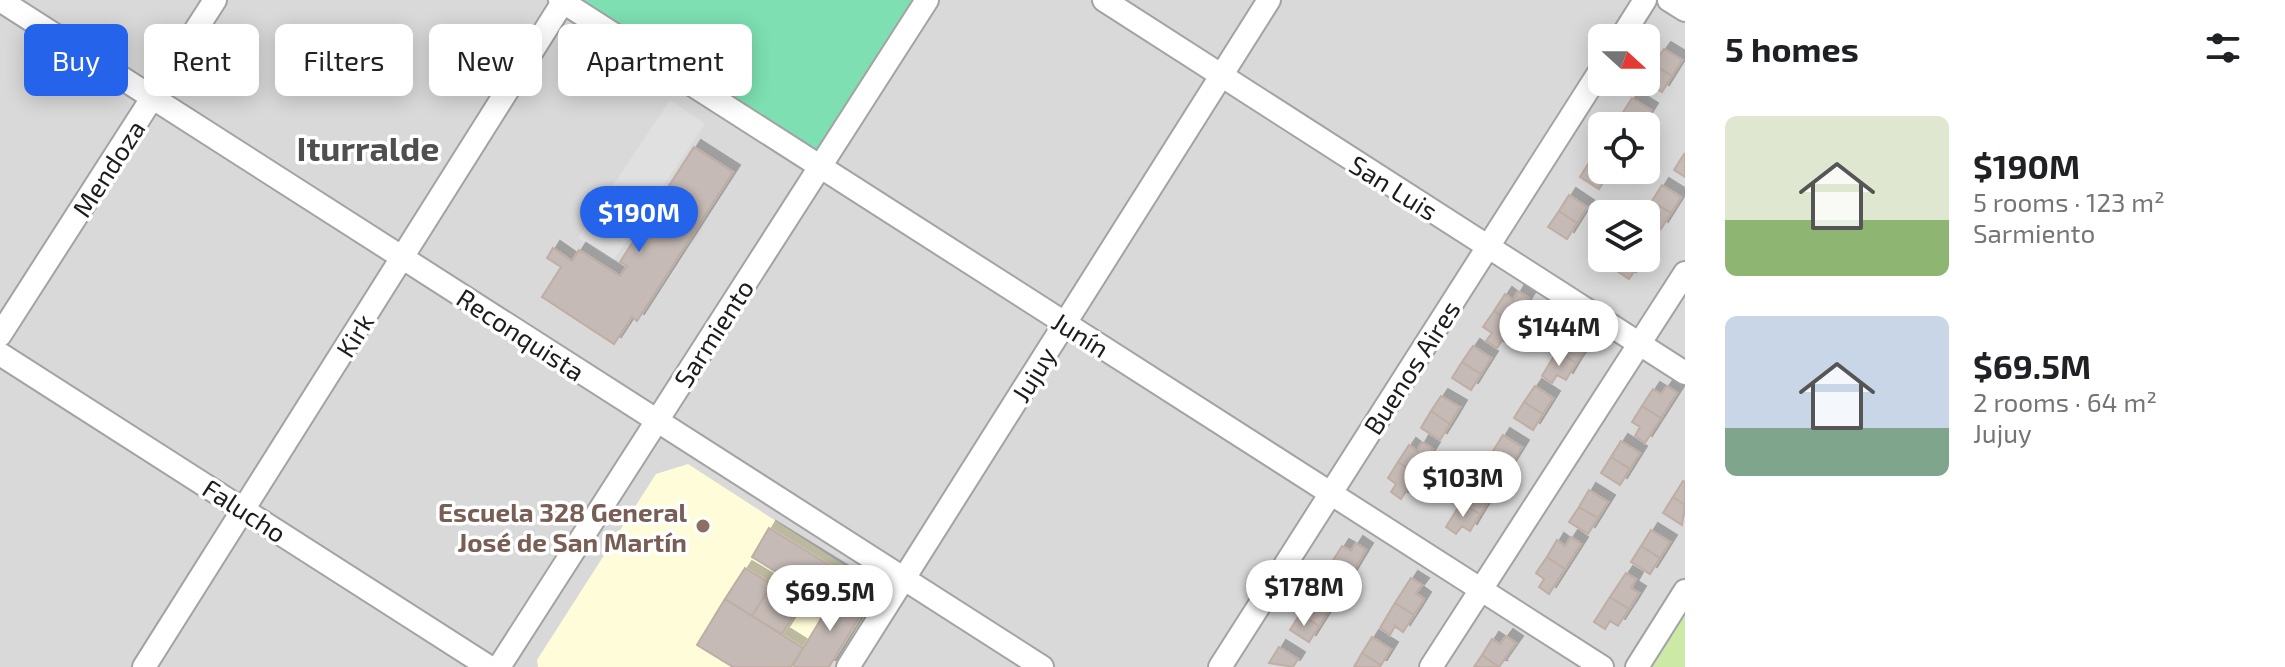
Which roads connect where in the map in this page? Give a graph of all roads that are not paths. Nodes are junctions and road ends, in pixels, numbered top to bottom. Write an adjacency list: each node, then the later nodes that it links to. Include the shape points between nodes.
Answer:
1 (0, 0): 13 (street, Reconquista)
2 (215, 0): 13 (street, Mendoza)
3 (927, 0): 14 (street, Sarmiento)
4 (1104, 0): 11 (street, San Luis)
5 (1269, 0): 11 (street, Jujuy)
6 (1645, 0): 10 (street)
7 (1669, 0): 9 (street)
8 (562, 1): 14 (street, Junín); 16 (street, Kirk)
9 (1685, 10)
10 (1630, 24)
11 (1221, 77): 15 (street, San Luis); 18 (street, Jujuy)
12 (1588, 90): 15 (street, Buenos Aires)
13 (154, 98): 16 (street, Reconquista); 19 (street, Mendoza)
14 (820, 166): 18 (street, Junín); 23 (street, Sarmiento)
15 (1488, 246): 20 (street, San Luis); 24 (street, Buenos Aires)
16 (403, 258): 23 (street, Reconquista); 25 (street, Kirk)
17 (1685, 273): 20 (street)
18 (1064, 324): 24 (street, Junín); 26 (street, Jujuy)
19 (0, 335)
20 (1639, 344): 22 (street, San Luis); 27 (street)
21 (0, 354): 25 (street, Falucho)
22 (1685, 373)
23 (657, 421): 26 (street, Reconquista); 31 (street, Sarmiento)
24 (1332, 491): 27 (street, Junín); 34 (street, Buenos Aires)
25 (244, 510): 29 (street, Kirk); 30 (street, Falucho)
26 (903, 579): 32 (street, Jujuy); 33 (street, Reconquista)
27 (1481, 589): 35 (street); 36 (street, Junín)
28 (1685, 591): 37 (street)
29 (144, 667)
30 (489, 667)
31 (499, 667)
32 (848, 667)
33 (1042, 667)
34 (1220, 667)
35 (1431, 667)
36 (1602, 667)
37 (1637, 667)

